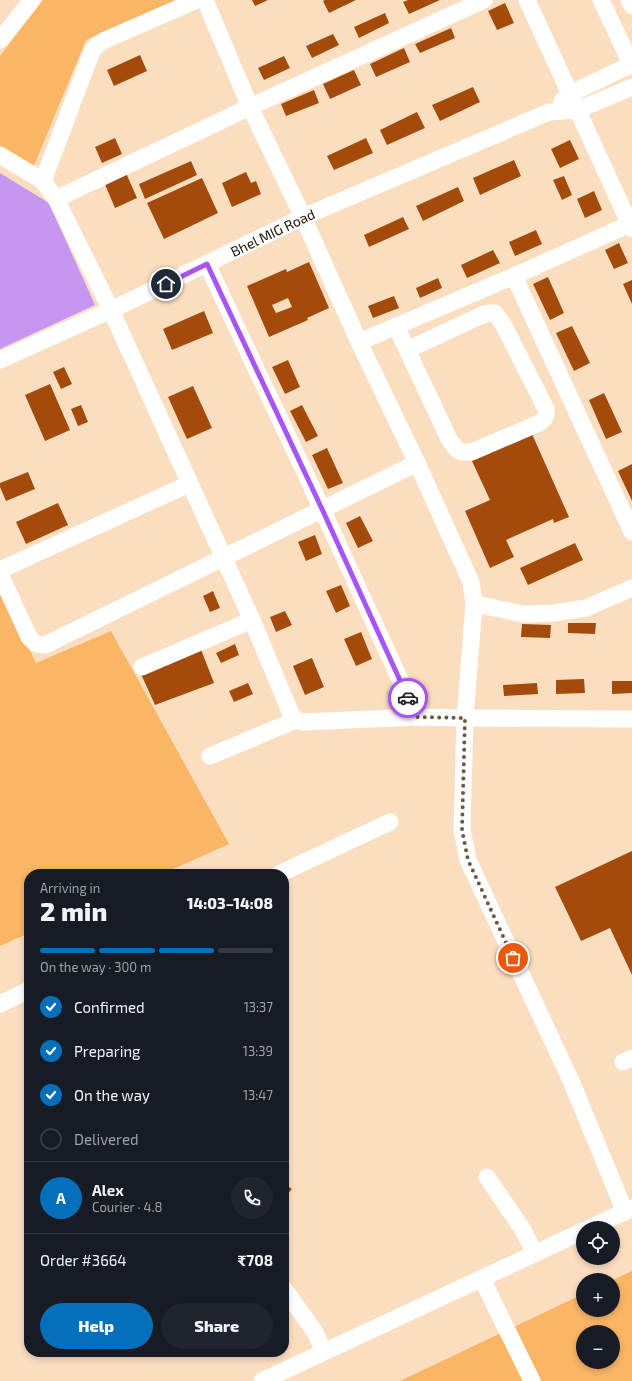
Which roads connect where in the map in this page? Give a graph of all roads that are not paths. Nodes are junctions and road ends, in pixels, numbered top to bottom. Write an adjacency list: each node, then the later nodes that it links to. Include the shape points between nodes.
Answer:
1 (32, 0): 9 (street)
2 (197, 0): 17 (street, via 97,45 92,51)
3 (205, 0): 13 (street)
4 (484, 0): 13 (street)
5 (527, 0): 12 (street)
6 (601, 0): 10 (street)
7 (629, 0): 8 (street)
8 (632, 6)
9 (0, 40)
10 (632, 65): 12 (street, Bhel MIG Road)
11 (632, 86): 14 (street, Bhel MIG Road)
12 (570, 94): 14 (street); 15 (street, Bhel MIG Road)
13 (250, 107): 18 (street); 19 (street)
14 (578, 110): 15 (street, Bhel MIG Road); 20 (street)
15 (549, 112): 19 (street, Bhel MIG Road)
16 (0, 155): 17 (street)
17 (43, 181): 18 (street)
18 (56, 199): 23 (street)
19 (303, 217): 21 (street, Bhel MIG Road); 25 (street)
20 (631, 226): 22 (street)
21 (207, 264): 23 (street, Bhel MIG Road); 30 (street)
22 (514, 276): 24 (street); 31 (street)
23 (111, 310): 27 (street, Bhel MIG Road); 29 (street)
24 (396, 326): 25 (street); 26 (street)
25 (359, 342): 28 (street)
26 (408, 350): 26 (street, via 449,439 459,451 474,451 544,420 546,409 495,313 482,315)
27 (0, 360)
28 (417, 463): 30 (street); 36 (street, via 471,582)
29 (189, 484): 32 (street); 33 (street)
30 (322, 509): 32 (street); 39 (street)
31 (632, 532)
32 (223, 558): 34 (street, via 45,645 36,644 29,637); 37 (street)
33 (0, 570)
34 (0, 574)
35 (632, 588): 36 (street, via 586,608 554,613 524,614)
36 (474, 604): 40 (street)
37 (252, 620): 38 (street); 42 (street, via 291,714)
38 (142, 668)
39 (417, 717): 40 (street); 42 (street, via 302,722)
40 (465, 718): 41 (street); 49 (street, via 462,830 468,860)
41 (632, 719)
42 (296, 720): 43 (street)
43 (210, 756)
44 (390, 822): 45 (street)
45 (289, 869)
46 (24, 992): 47 (street)
47 (0, 1004)
48 (487, 1177): 52 (street, via 523,1230)
49 (628, 1210): 50 (street)
50 (605, 1221)
51 (576, 1234): 52 (street)
52 (535, 1254): 53 (street)
53 (482, 1279): 55 (street); 57 (street)
54 (289, 1296): 55 (street, via 315,1332)
55 (324, 1352): 56 (street)
56 (262, 1381)
57 (532, 1381)

